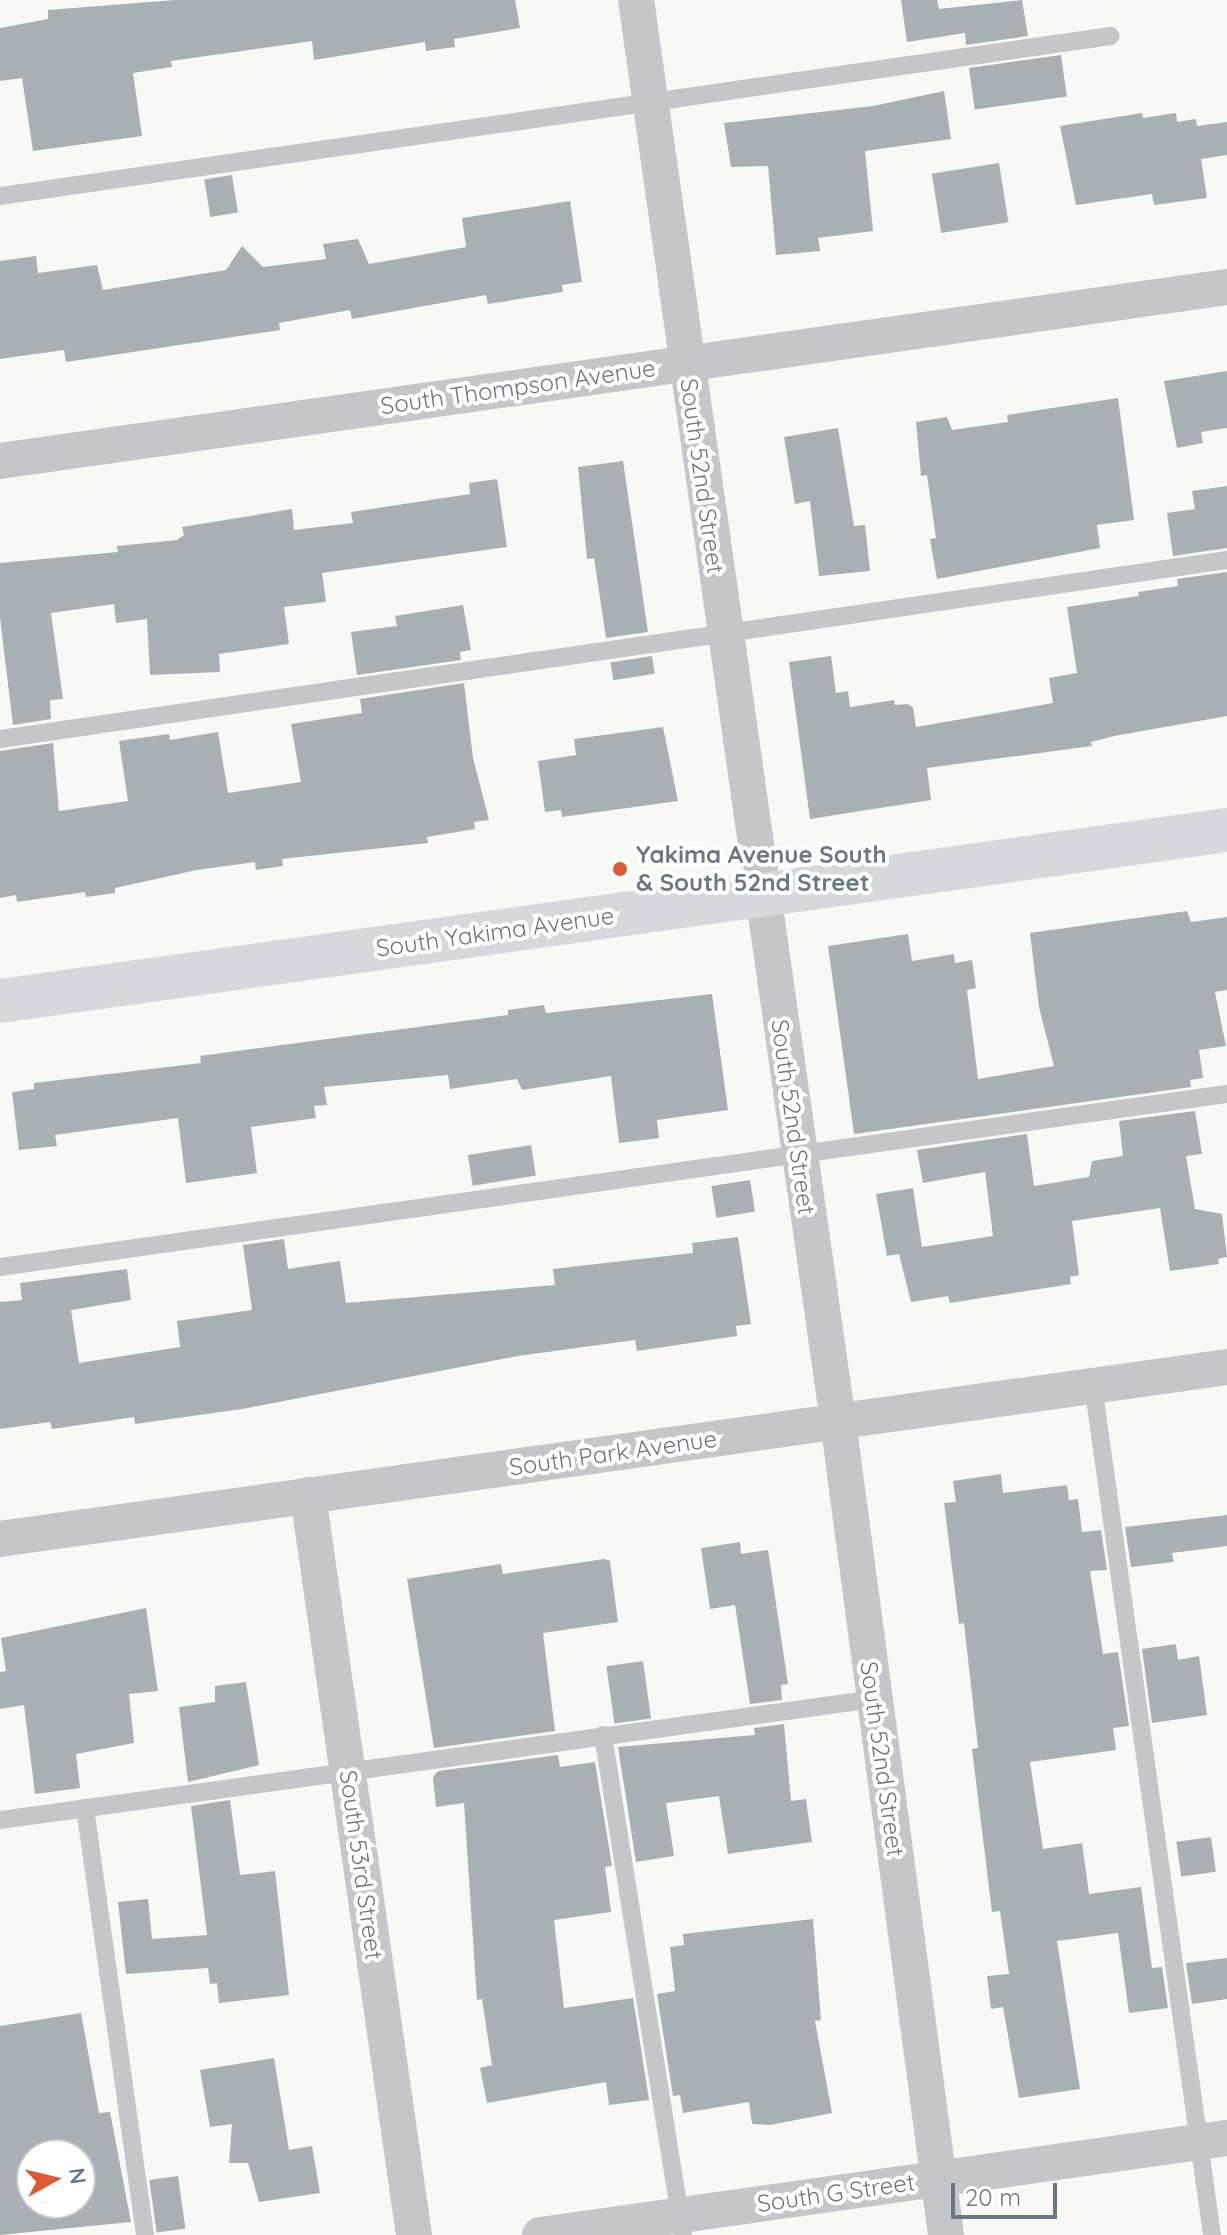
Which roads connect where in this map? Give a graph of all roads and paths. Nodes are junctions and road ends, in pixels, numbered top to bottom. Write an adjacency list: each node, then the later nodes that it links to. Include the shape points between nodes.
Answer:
1 (636, 0): 3 (street, South 52nd Street)
2 (1111, 36): 3 (lane)
3 (650, 104): 4 (lane); 6 (street, South 52nd Street)
4 (0, 196)
5 (1227, 287): 6 (street, South Thompson Avenue)
6 (687, 364): 7 (street, South Thompson Avenue); 9 (street, South 52nd Street)
7 (0, 461)
8 (1227, 560): 9 (lane)
9 (724, 636): 10 (lane); 12 (street, South 52nd Street)
10 (0, 739)
11 (1227, 830): 12 (main road, South Yakima Avenue)
12 (760, 895): 13 (main road, South Yakima Avenue); 15 (street, South 52nd Street)
13 (0, 1001)
14 (1227, 1094): 15 (lane)
15 (798, 1154): 16 (lane); 19 (street, South 52nd Street)
16 (0, 1267)
17 (1227, 1367): 18 (street, South Park Avenue)
18 (1093, 1385): 19 (street, South Park Avenue); 27 (lane)
19 (838, 1421): 20 (street, South Park Avenue); 22 (street, South 52nd Street)
20 (308, 1495): 21 (street, South Park Avenue); 24 (street, South 53rd Street)
21 (0, 1539)
22 (874, 1699): 23 (lane); 28 (street, South 52nd Street)
23 (603, 1735): 24 (lane); 29 (lane)
24 (347, 1769): 25 (lane); 31 (street, South 53rd Street)
25 (85, 1808): 26 (lane); 30 (lane)
26 (0, 1820)
27 (1213, 2140): 28 (street, South G Street); 34 (lane)
28 (939, 2178): 29 (street, South G Street); 33 (street, South 52nd Street)
29 (681, 2225): 32 (street, South G Street)
30 (145, 2235)
31 (414, 2235)
32 (540, 2235)
33 (946, 2235)
34 (1212, 2235)

